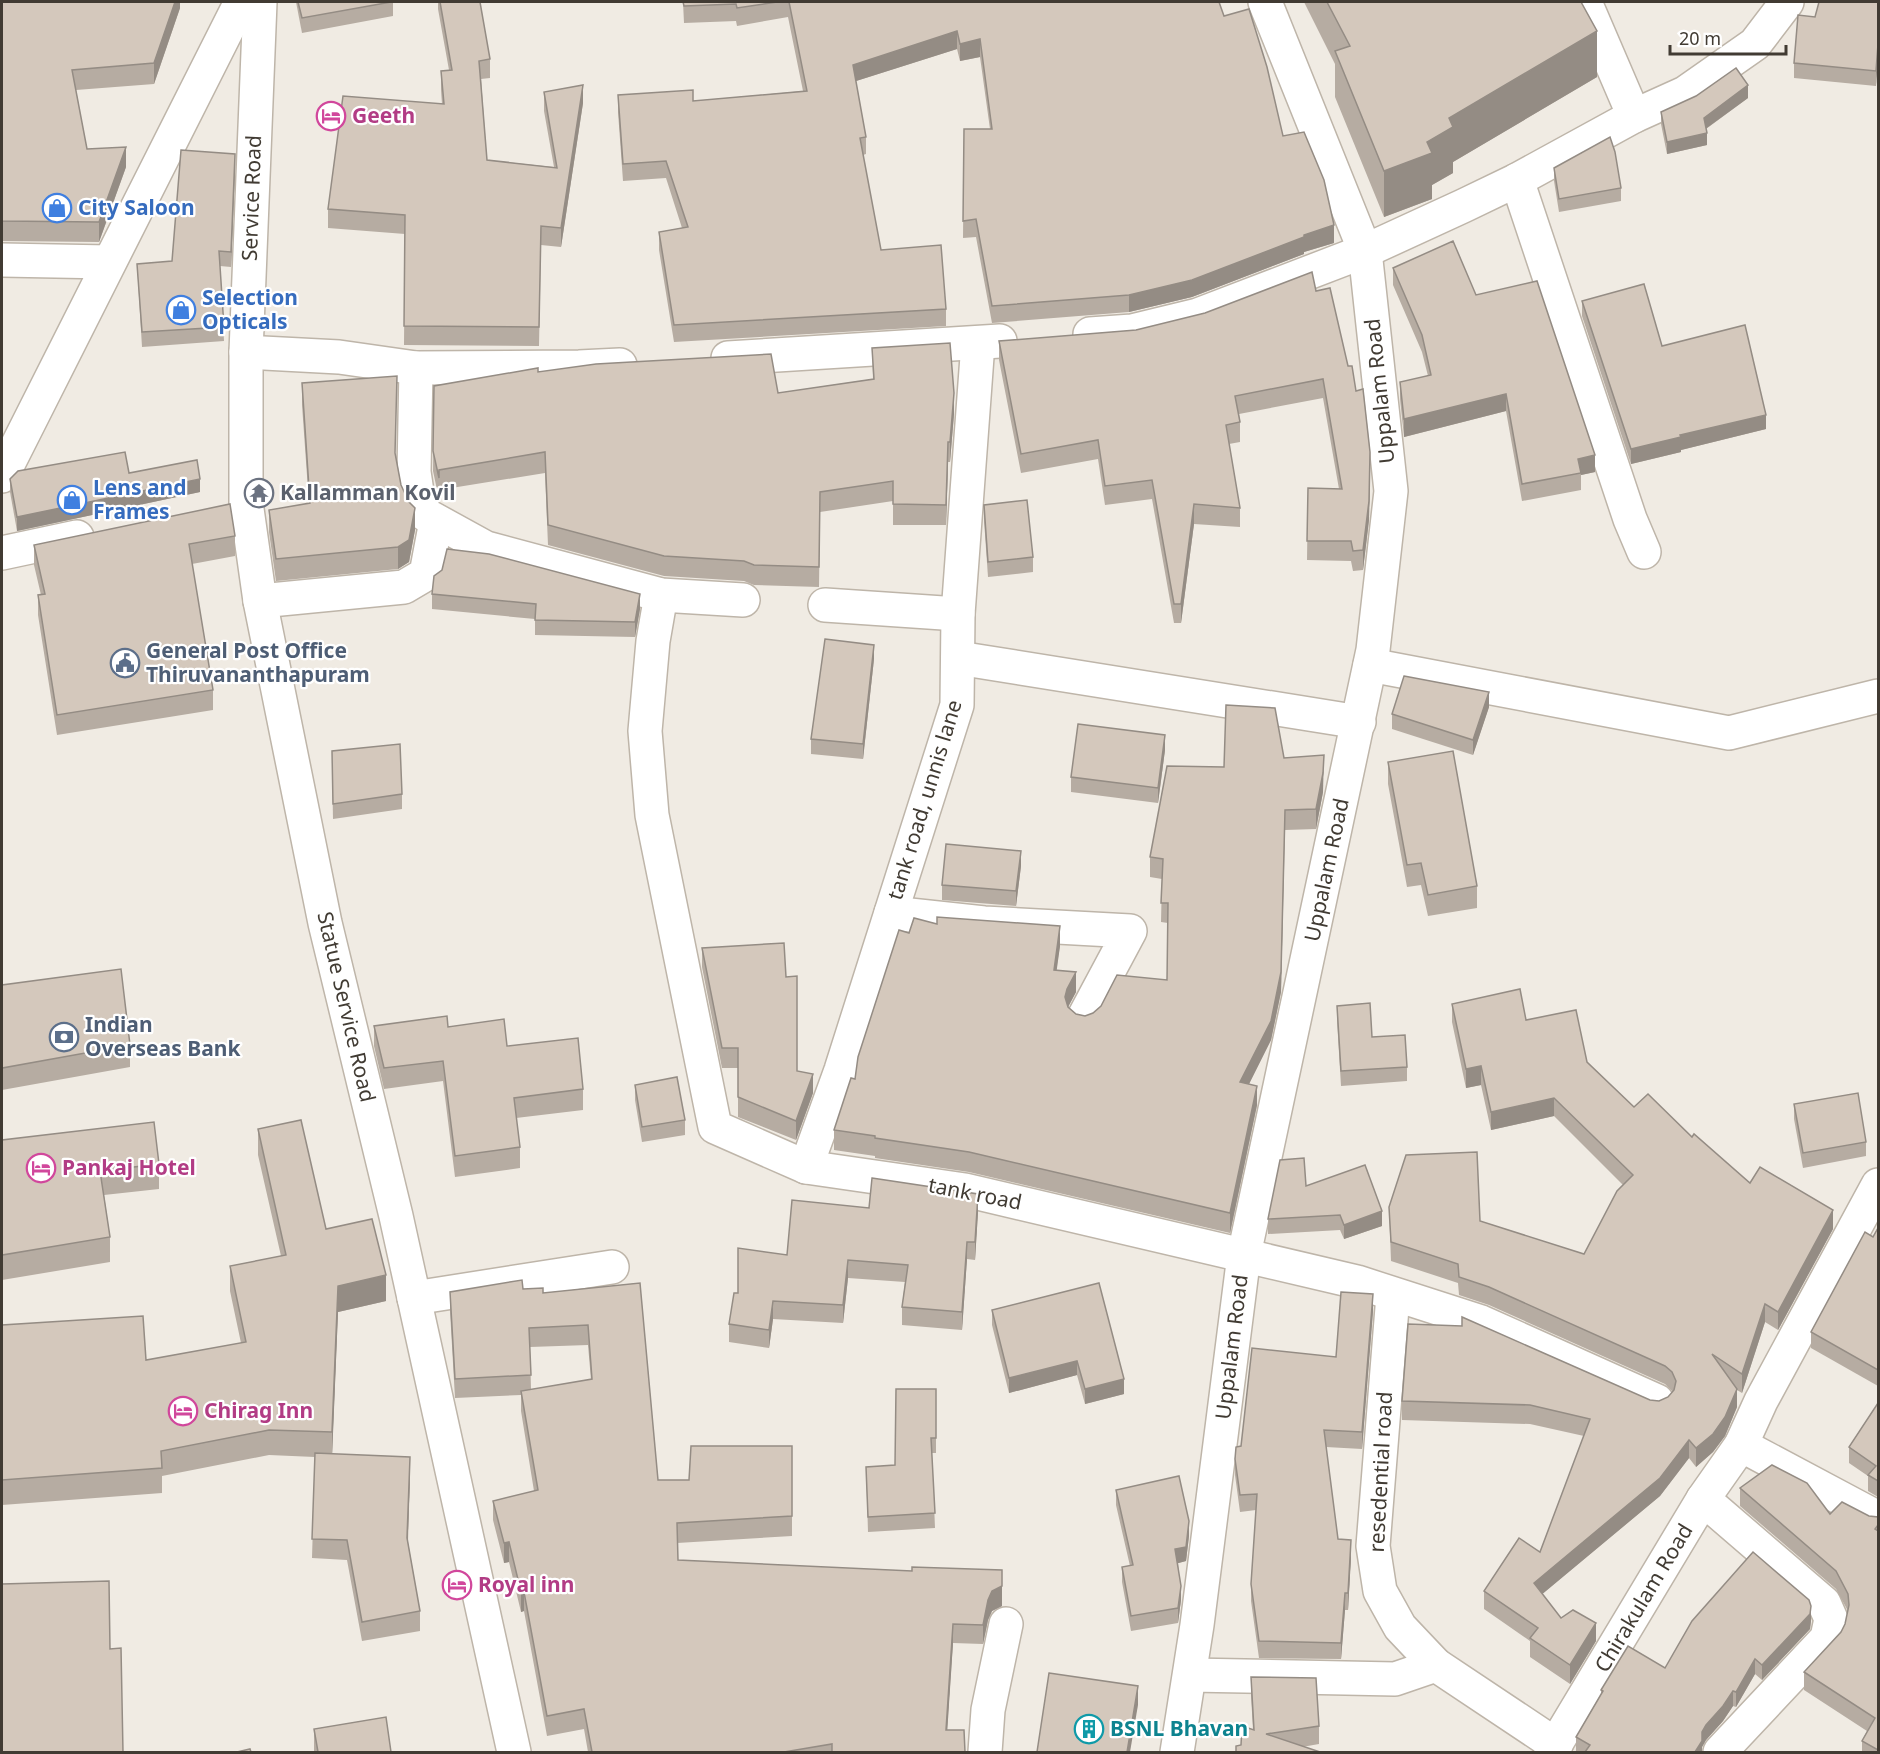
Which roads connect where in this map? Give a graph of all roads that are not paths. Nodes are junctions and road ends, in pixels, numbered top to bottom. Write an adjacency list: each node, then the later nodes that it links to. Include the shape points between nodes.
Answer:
1 (241, 2): 10 (street)
2 (260, 2): 14 (street, Service Road)
3 (1265, 2): 8 (street, Uppalam Road)
4 (1585, 2): 6 (street)
5 (1787, 2): 6 (street, via 1755,44 1685,93)
6 (1634, 116): 7 (street)
7 (1517, 180): 8 (street); 22 (street)
8 (1365, 251): 11 (street, via 1198,315 1132,330); 30 (street, Uppalam Road, via 1391,492)
9 (2, 260): 10 (street)
10 (109, 262): 18 (street)
11 (1061, 336)
12 (1025, 339): 13 (street)
13 (978, 343): 15 (street); 28 (street, tank road, unnis lane)
14 (246, 352): 17 (street, via 339,357); 19 (street, Service Road)
15 (696, 360)
16 (650, 363): 17 (street)
17 (416, 368): 20 (street, via 414,472 418,499 426,514)
18 (2, 476)
19 (234, 504): 26 (street, Statue Service Road)
20 (436, 521): 24 (street, via 486,548); 26 (street, via 426,574 404,587)
21 (106, 531): 23 (street)
22 (1644, 552)
23 (2, 553)
24 (661, 595): 25 (street); 35 (street, tank road, via 645,731 652,815 715,1127)
25 (743, 600)
26 (260, 601): 40 (street, Statue Service Road, via 325,923)
27 (825, 605): 28 (street)
28 (958, 614): 29 (street, tank road, unnis lane)
29 (958, 658): 32 (street); 33 (street, tank road, unnis lane, via 957,705)
30 (1370, 665): 31 (street, via 1729,733); 32 (street, Uppalam Road)
31 (1878, 696)
32 (1359, 722): 37 (street, Uppalam Road)
33 (891, 913): 34 (street, via 1130,931); 35 (street, tank road, unnis lane)
34 (1084, 1017)
35 (806, 1167): 37 (street, tank road, via 965,1190)
36 (1878, 1185): 42 (street, Chirakulam Road)
37 (1244, 1255): 39 (street, tank road, via 1357,1282); 47 (street, Uppalam Road)
38 (612, 1268): 40 (street)
39 (1393, 1295): 41 (street, tank road, via 1481,1322); 46 (street, resedential road, via 1372,1546 1380,1591 1400,1627)
40 (414, 1298): 50 (street, Statue Service Road)
41 (1657, 1401)
42 (1741, 1445): 43 (street, Chirakulam Road); 44 (street)
43 (1703, 1499): 48 (street, Chirakulam Road); 49 (street, via 1824,1603 1831,1619 1827,1638)
44 (1878, 1518)
45 (1006, 1624): 51 (street, via 988,1710)
46 (1436, 1665): 47 (street, via 1395,1679); 48 (street, resedential road)
47 (1190, 1676): 52 (street, Uppalam Road)
48 (1554, 1749)
49 (1735, 1749)
50 (514, 1752)
51 (985, 1752)
52 (1177, 1752)

